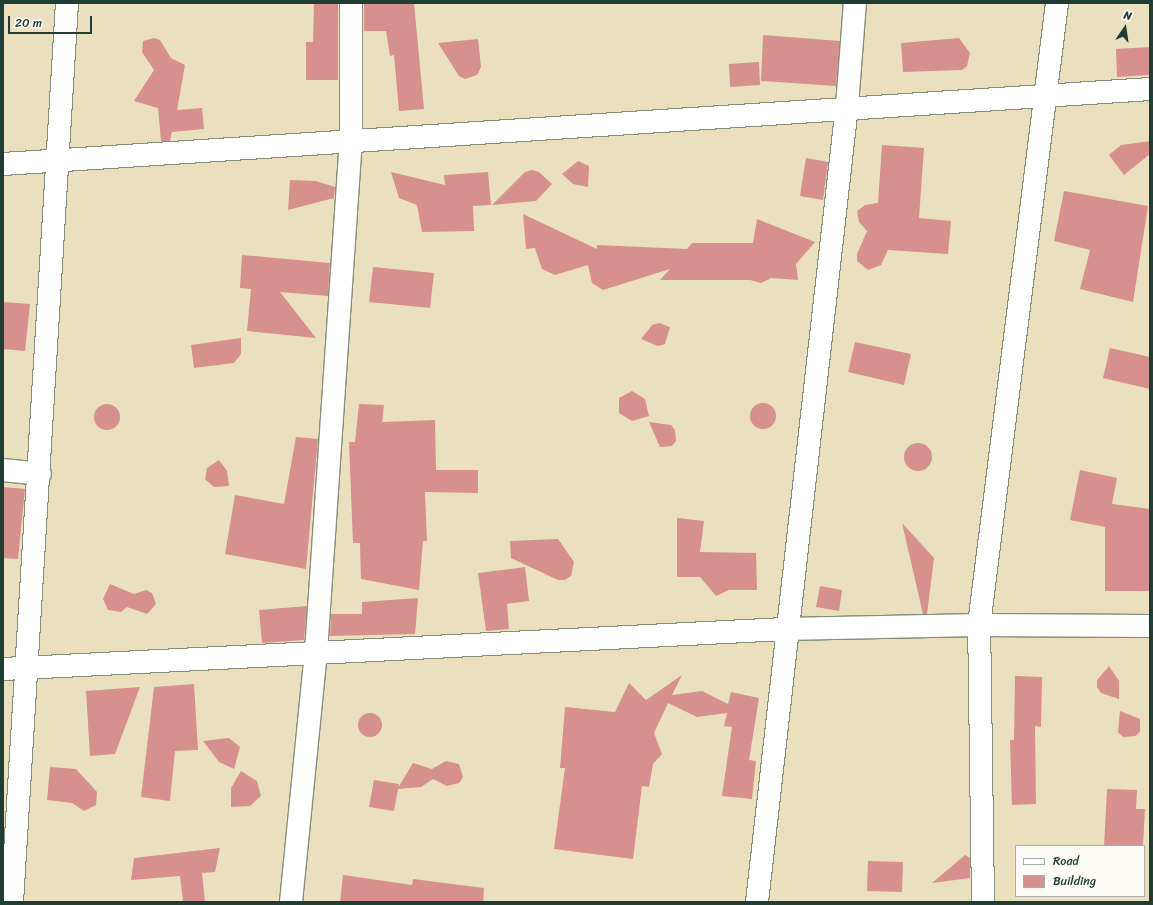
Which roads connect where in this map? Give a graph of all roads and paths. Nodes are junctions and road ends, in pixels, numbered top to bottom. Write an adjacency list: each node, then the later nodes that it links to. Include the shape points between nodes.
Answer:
1 (67, 3): 9 (street)
2 (351, 3): 8 (street)
3 (855, 3): 7 (street)
4 (1057, 3): 6 (street)
5 (1150, 89): 6 (street)
6 (1049, 93): 7 (street); 13 (street)
7 (847, 106): 8 (street); 15 (street)
8 (351, 139): 9 (street); 16 (street)
9 (60, 160): 10 (street); 12 (street)
10 (3, 164)
11 (3, 470): 12 (street)
12 (40, 474): 17 (street)
13 (979, 624): 14 (street); 15 (street); 22 (street)
14 (1150, 626)
15 (785, 629): 16 (street); 21 (street)
16 (316, 652): 17 (street); 20 (street)
17 (28, 667): 18 (street); 19 (street)
18 (3, 669)
19 (12, 902)
20 (291, 902)
21 (757, 902)
22 (984, 902)

